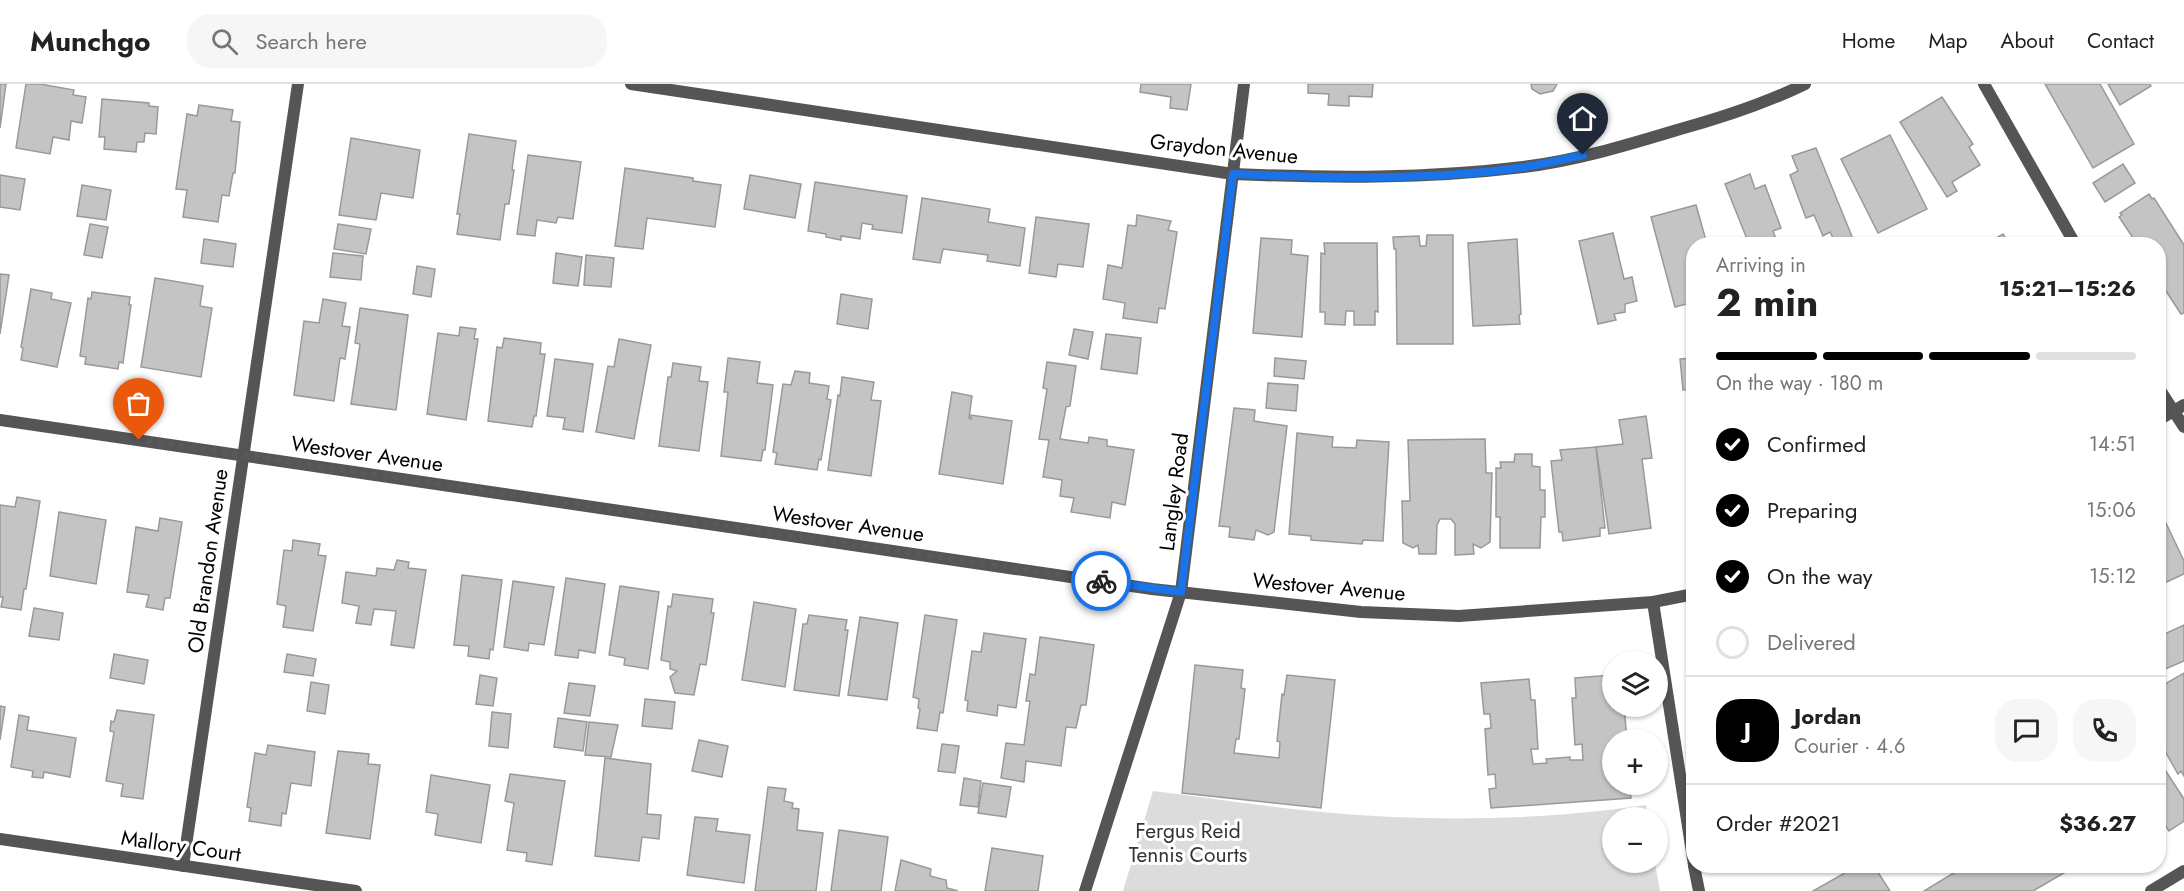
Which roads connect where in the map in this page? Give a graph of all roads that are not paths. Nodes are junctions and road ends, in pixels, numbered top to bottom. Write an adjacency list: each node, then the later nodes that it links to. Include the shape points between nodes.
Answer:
1 (298, 84): 13 (street, Old Brandon Avenue)
2 (631, 84): 6 (street, Graydon Avenue)
3 (1244, 84): 6 (street, Langley Road)
4 (1805, 84): 6 (street, Graydon Avenue, via 1697,125 1622,147 1525,167 1439,175 1331,178)
5 (1984, 84): 7 (street)
6 (1233, 174): 14 (street, Langley Road)
7 (2071, 237)
8 (2166, 395): 9 (street)
9 (2179, 407): 10 (street); 12 (street)
10 (2166, 415)
11 (0, 420): 13 (street, Westover Avenue)
12 (2184, 426)
13 (244, 456): 14 (street, Westover Avenue); 19 (street, Old Brandon Avenue)
14 (1181, 592): 16 (street, Westover Avenue, via 1361,612 1459,616); 23 (street, Langley Road)
15 (1686, 596): 16 (street, Westover Avenue)
16 (1653, 602): 17 (street)
17 (1686, 814)
18 (0, 839): 19 (street, Mallory Court)
19 (183, 866): 22 (street, Mallory Court)
20 (2184, 871): 25 (street)
21 (1696, 873): 24 (street)
22 (356, 891)
23 (1085, 891)
24 (1699, 891)
25 (2151, 891)

